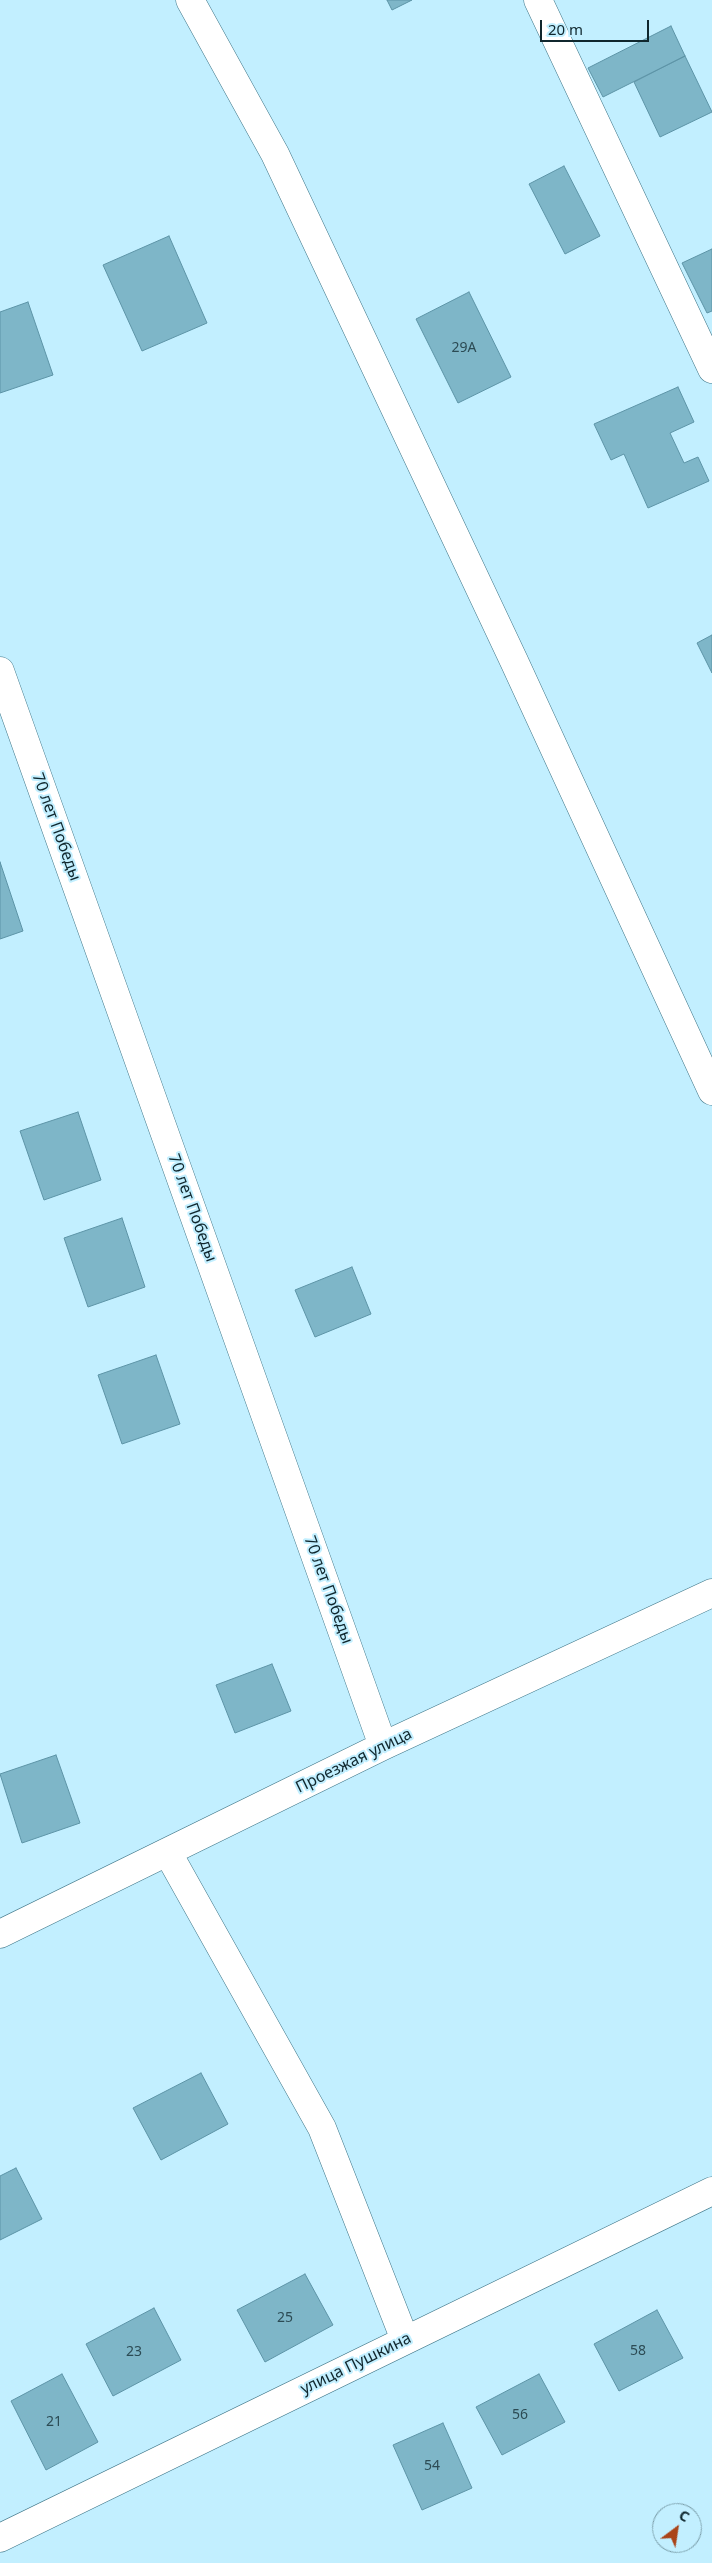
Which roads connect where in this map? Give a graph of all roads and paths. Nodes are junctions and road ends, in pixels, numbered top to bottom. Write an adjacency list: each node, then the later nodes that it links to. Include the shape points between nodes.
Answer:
1 (190, 0): 5 (street, via 275,154)
2 (538, 0): 3 (street)
3 (712, 369)
4 (0, 671): 7 (street, 70 лет Победы)
5 (712, 1091)
6 (712, 1593): 7 (street, Проезжая улица)
7 (383, 1746): 8 (street, Проезжая улица)
8 (168, 1854): 9 (street, Проезжая улица); 11 (street, via 322,2128)
9 (0, 1934)
10 (712, 2191): 11 (street, улица Пушкина)
11 (405, 2340): 12 (street, улица Пушкина)
12 (0, 2538)

